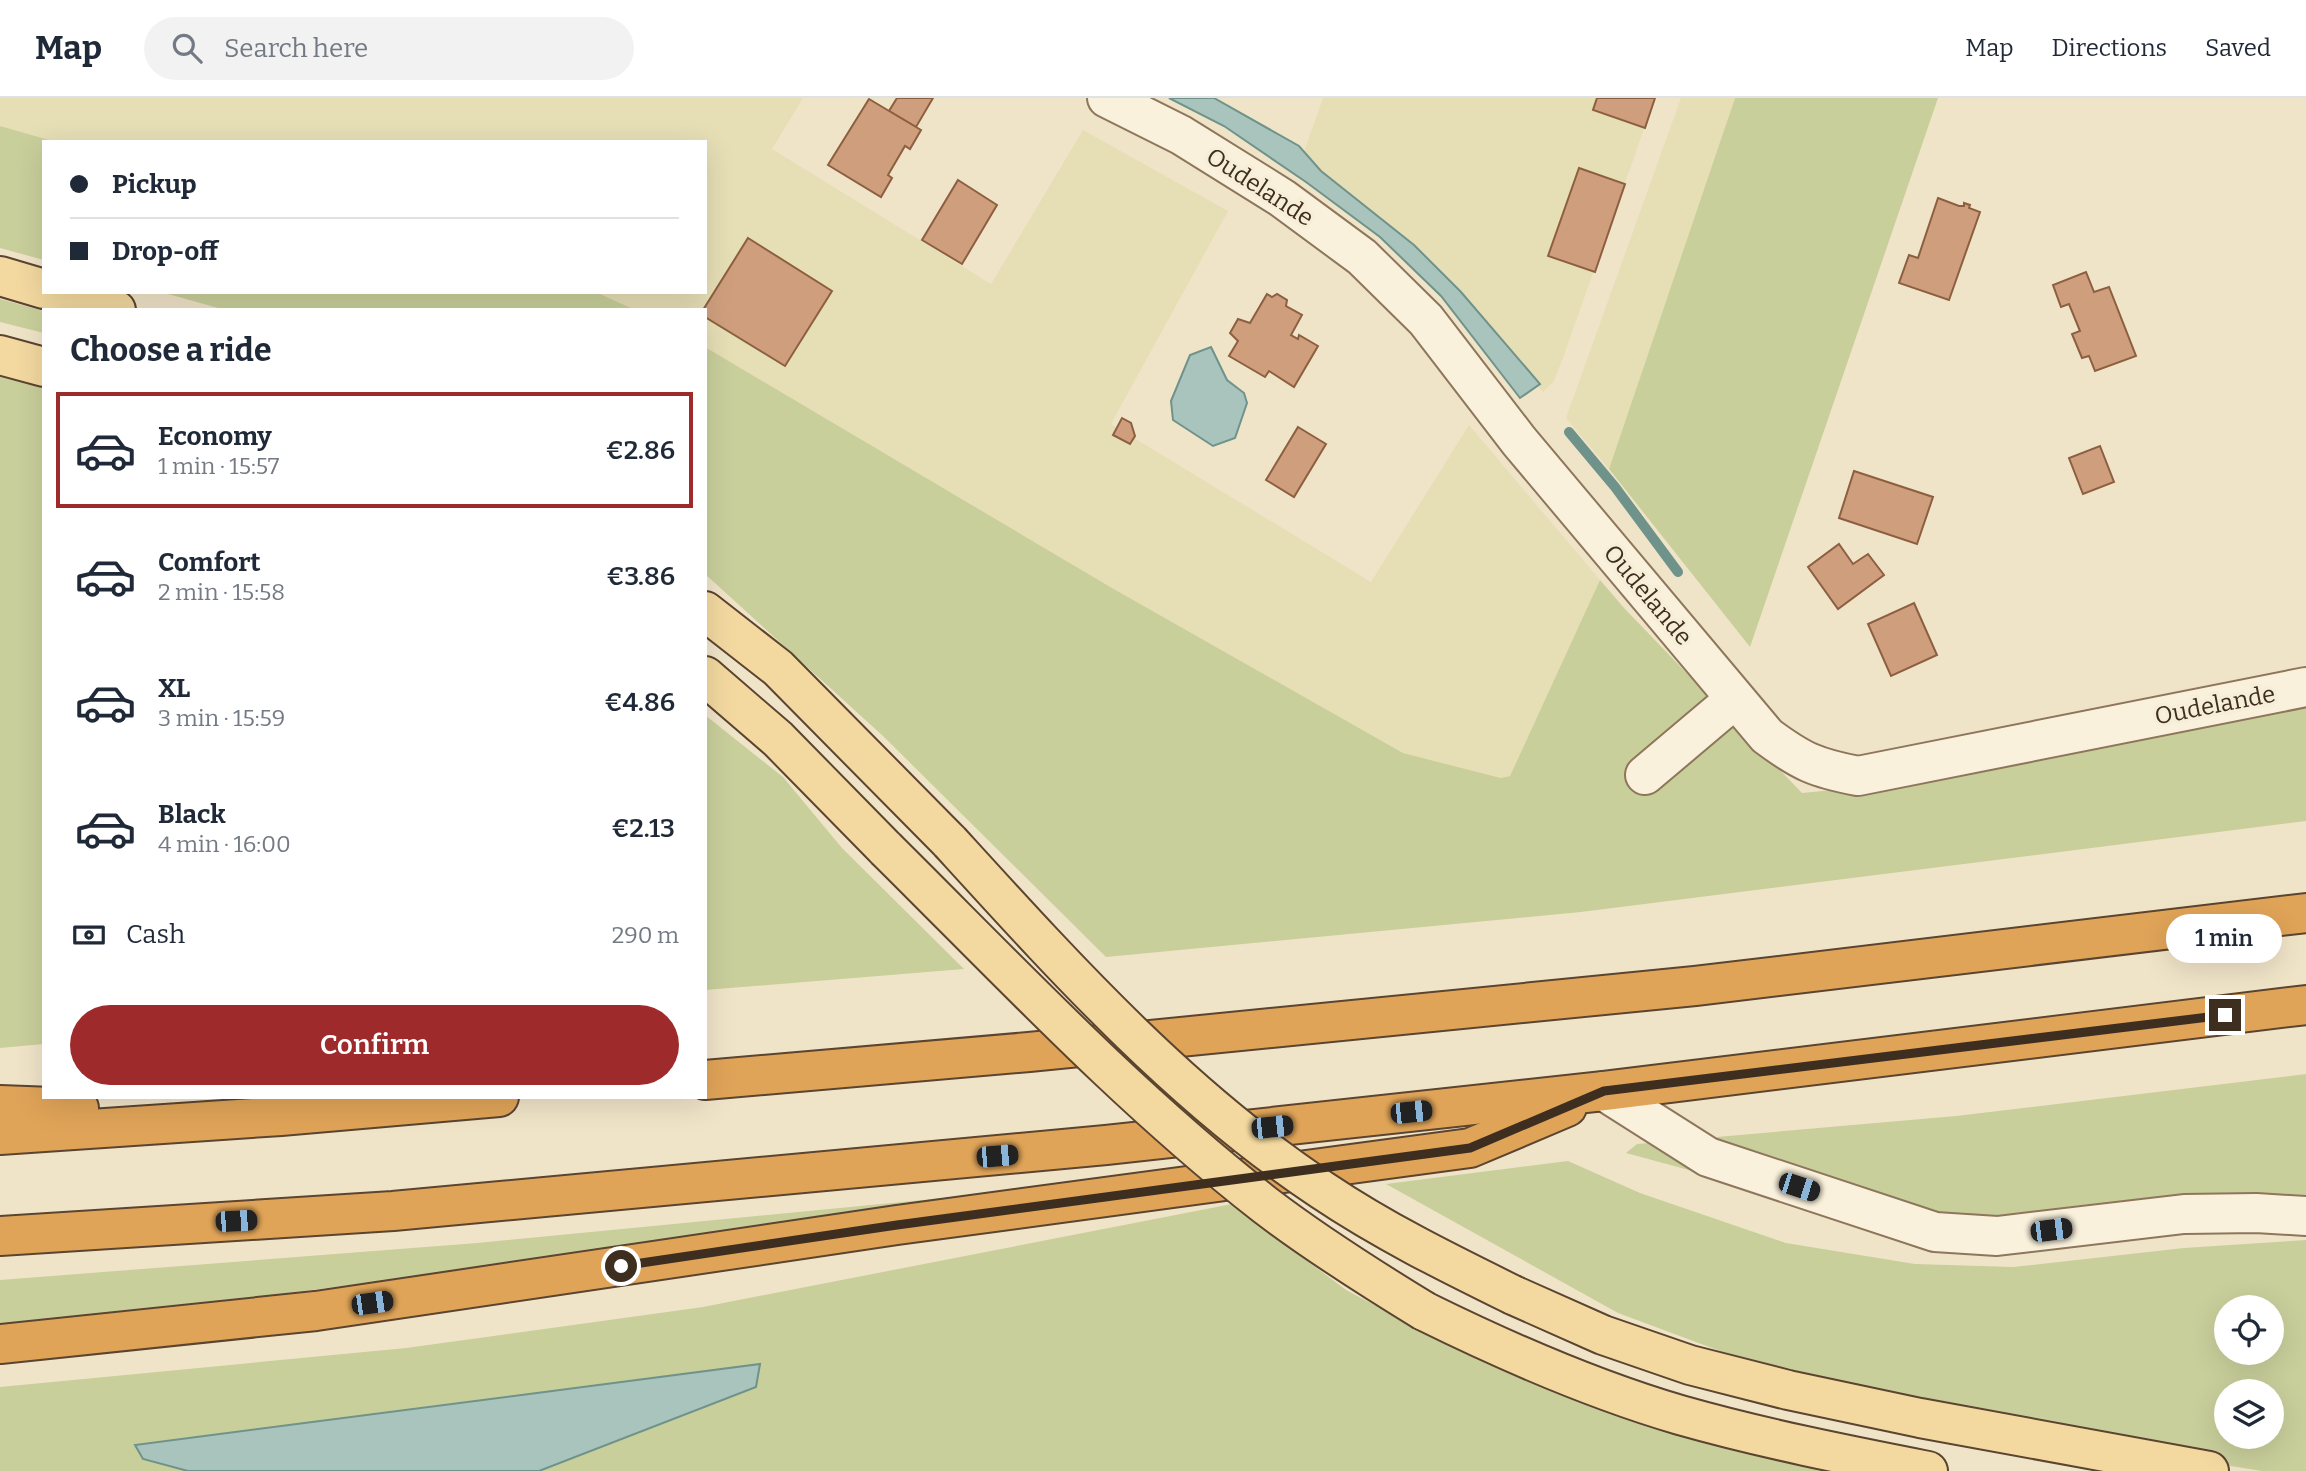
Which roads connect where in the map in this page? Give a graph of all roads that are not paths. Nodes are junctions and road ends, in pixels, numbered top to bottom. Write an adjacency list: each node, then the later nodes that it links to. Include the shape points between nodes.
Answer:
1 (1107, 98): 11 (street, Oudelande, via 1181,135 1362,257 1426,320 1519,441)
2 (0, 276): 3 (main road)
3 (42, 288)
4 (62, 294): 5 (main road)
5 (109, 308)
6 (0, 355): 7 (main road)
7 (42, 366)
8 (707, 613): 25 (main road, bridge, via 779,668 950,842 1064,967 1154,1054 1247,1136 1322,1190 1403,1239 1513,1296 1665,1356 1788,1390 1920,1418)
9 (707, 678): 24 (main road, bridge, via 779,739 1152,1110 1266,1206 1354,1268 1424,1311 1501,1349 1591,1385 1681,1415)
10 (2306, 687): 11 (street, Oudelande, via 1858,776 1821,769 1794,756 1767,737)
11 (1735, 699): 12 (street)
12 (1645, 775)
13 (2306, 913): 15 (highway, via 1695,986)
14 (2306, 1005): 16 (highway)
15 (707, 1080)
16 (1604, 1091): 21 (street, via 1708,1157 1935,1232 1997,1236 2184,1214); 22 (highway, via 1093,1147 420,1208); 23 (highway, via 1470,1148 897,1225 316,1311)
17 (476, 1099): 19 (highway)
18 (0, 1105): 19 (highway)
19 (281, 1116): 20 (highway)
20 (0, 1135)
21 (2306, 1216)
22 (0, 1236)
23 (0, 1343)
24 (1928, 1471)
25 (2209, 1471)

